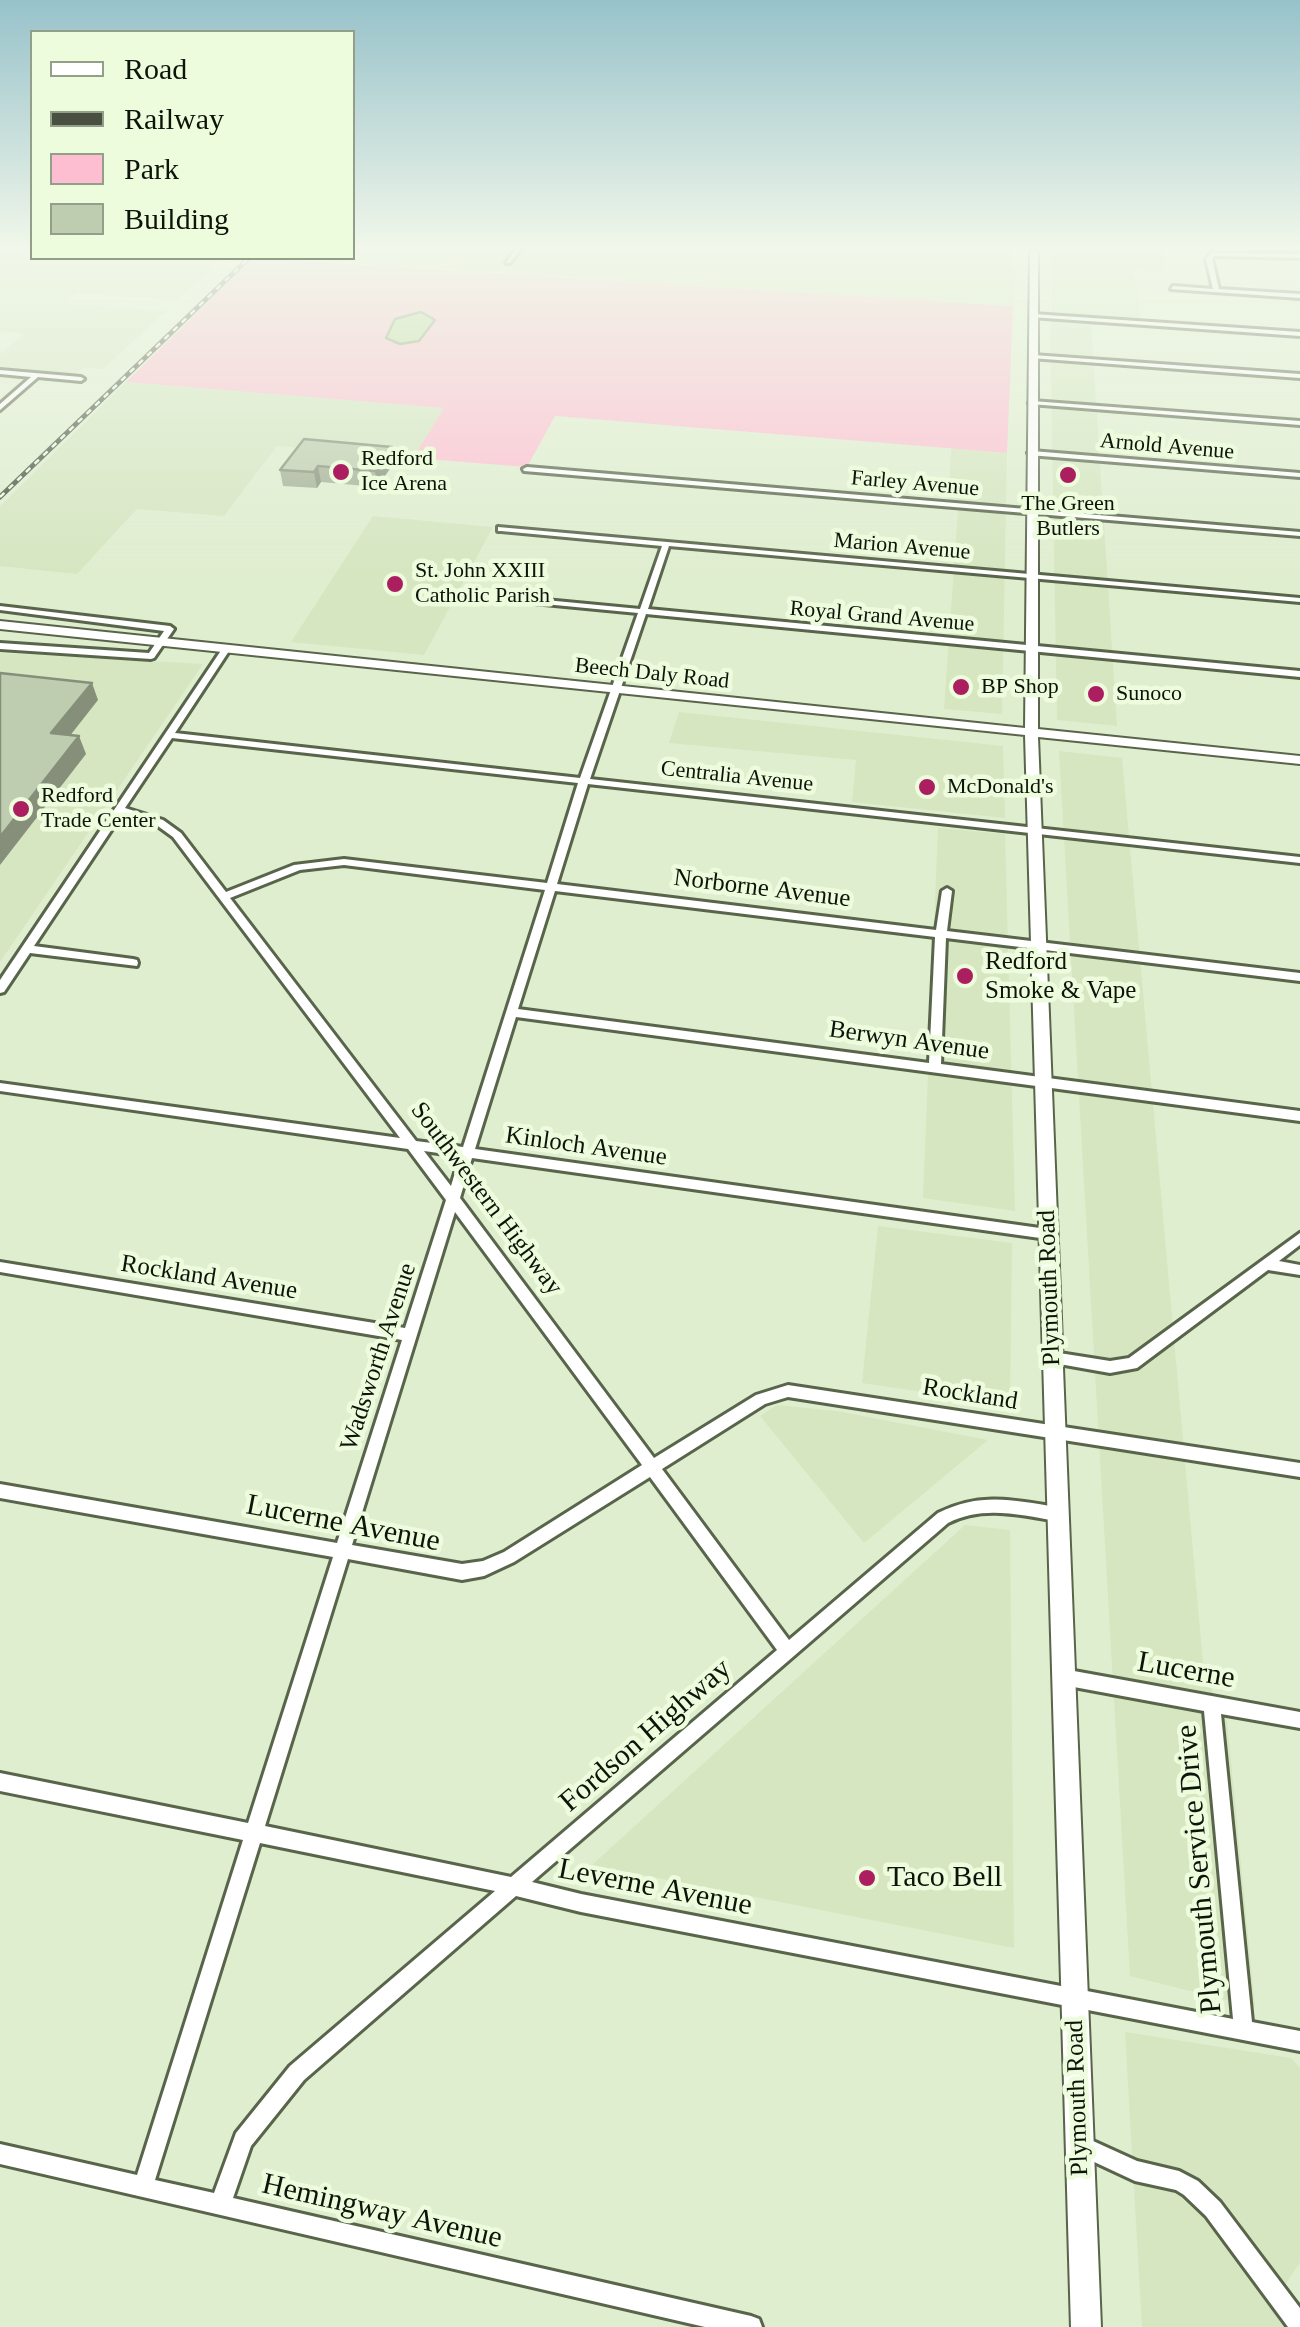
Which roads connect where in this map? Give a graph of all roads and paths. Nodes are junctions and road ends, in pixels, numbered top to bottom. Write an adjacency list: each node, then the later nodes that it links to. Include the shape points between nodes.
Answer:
1 (1033, 357): 7 (main road, Plymouth Road)
2 (1041, 358): 5 (street)
3 (0, 372): 4 (street)
4 (37, 375): 6 (street); 8 (street)
5 (1300, 376)
6 (81, 379)
7 (1032, 403): 9 (street); 10 (main road, Plymouth Road)
8 (0, 408)
9 (1300, 423)
10 (1032, 453): 12 (street, Arnold Avenue); 13 (main road, Plymouth Road)
11 (527, 469): 13 (street, Farley Avenue)
12 (1300, 475)
13 (1031, 511): 15 (street, Farley Avenue); 17 (main road, Plymouth Road)
14 (501, 529): 16 (street, Marion Avenue)
15 (1300, 534)
16 (666, 544): 17 (street, Marion Avenue); 21 (street, Wadsworth Avenue)
17 (1030, 576): 19 (street, Marion Avenue); 25 (main road, Plymouth Road)
18 (461, 594): 21 (street, Royal Grand Avenue)
19 (1300, 600)
20 (0, 608): 23 (street, via 170,629)
21 (641, 612): 25 (street, Royal Grand Avenue); 28 (street, Wadsworth Avenue)
22 (0, 625): 23 (main road, Beech Daly Road)
23 (162, 642): 24 (street, via 151,656); 26 (main road, Beech Daly Road)
24 (0, 646)
25 (1030, 649): 27 (street, Royal Grand Avenue); 29 (main road, Plymouth Road)
26 (226, 651): 28 (main road, Beech Daly Road); 30 (street)
27 (1300, 674)
28 (614, 691): 29 (main road, Beech Daly Road); 32 (street, Wadsworth Avenue)
29 (1030, 732): 31 (main road, Beech Daly Road); 34 (main road, Plymouth Road)
30 (169, 735): 32 (street, Centralia Avenue); 33 (street)
31 (1300, 760)
32 (584, 781): 34 (street, Centralia Avenue); 36 (street, Wadsworth Avenue)
33 (120, 810): 38 (street, Southwestern Highway, via 171,829); 41 (street)
34 (1033, 830): 35 (street, Centralia Avenue); 40 (main road, Plymouth Road)
35 (1300, 860)
36 (552, 886): 38 (street, Norborne Avenue, via 329,861); 39 (street, Norborne Avenue); 45 (street, Wadsworth Avenue)
37 (947, 891): 39 (street)
38 (223, 897): 50 (street, Southwestern Highway)
39 (941, 934): 40 (street, Norborne Avenue); 46 (street)
40 (1037, 945): 43 (street, Norborne Avenue); 47 (main road, Plymouth Road)
41 (27, 949): 42 (street); 44 (street)
42 (133, 963)
43 (1300, 976)
44 (0, 989)
45 (512, 1012): 46 (street, Berwyn Avenue); 51 (street, Wadsworth Avenue)
46 (935, 1067): 47 (street, Berwyn Avenue)
47 (1042, 1082): 49 (street, Berwyn Avenue); 53 (main road, Plymouth Road)
48 (0, 1088): 50 (street, Kinloch Avenue)
49 (1300, 1116)
50 (410, 1144): 51 (street, Kinloch Avenue); 52 (street, Southwestern Highway)
51 (467, 1153): 52 (street, Wadsworth Avenue); 53 (street, Kinloch Avenue)
52 (452, 1200): 58 (street, Wadsworth Avenue); 61 (street, Southwestern Highway)
53 (1048, 1234): 59 (main road, Plymouth Road)
54 (1300, 1238): 55 (street)
55 (1266, 1264): 57 (street); 59 (street, via 1132,1364)
56 (0, 1267): 58 (street, Rockland Avenue)
57 (1300, 1270)
58 (410, 1334): 65 (street, Wadsworth Avenue)
59 (1053, 1358): 60 (main road, Plymouth Road)
60 (1055, 1432): 61 (street, Rockland, via 788,1390 761,1399); 62 (street, Rockland); 64 (main road, Plymouth Road)
61 (650, 1466): 65 (street, Lucerne Avenue, via 484,1568 444,1572); 66 (street, Southwestern Highway)
62 (1300, 1470)
63 (0, 1491): 65 (street, Lucerne Avenue)
64 (1057, 1514): 66 (street, Fordson Highway, via 990,1504 951,1513); 67 (main road, Plymouth Road)
65 (341, 1554): 71 (street, Wadsworth Avenue)
66 (786, 1651): 72 (street, Fordson Highway)
67 (1063, 1677): 68 (street, Lucerne); 73 (main road, Plymouth Road)
68 (1212, 1704): 69 (street, Lucerne); 74 (street, Plymouth Service Drive)
69 (1300, 1720)
70 (0, 1782): 71 (street, Leverne Avenue)
71 (252, 1835): 72 (street, Leverne Avenue); 78 (street, Wadsworth Avenue)
72 (513, 1887): 73 (street, Leverne Avenue); 79 (street, Fordson Highway, via 298,2073 243,2140)
73 (1074, 1997): 74 (street, Leverne Avenue); 76 (main road, Plymouth Road)
74 (1242, 2030): 75 (street, Leverne Avenue)
75 (1300, 2041)
76 (1080, 2145): 80 (street, via 1135,2172 1191,2188); 82 (main road, Plymouth Road)
77 (0, 2154): 78 (street, Hemingway Avenue)
78 (143, 2188): 79 (street, Hemingway Avenue)
79 (220, 2206): 81 (street, Hemingway Avenue)
80 (1300, 2326)
81 (751, 2327)
82 (1086, 2327)

